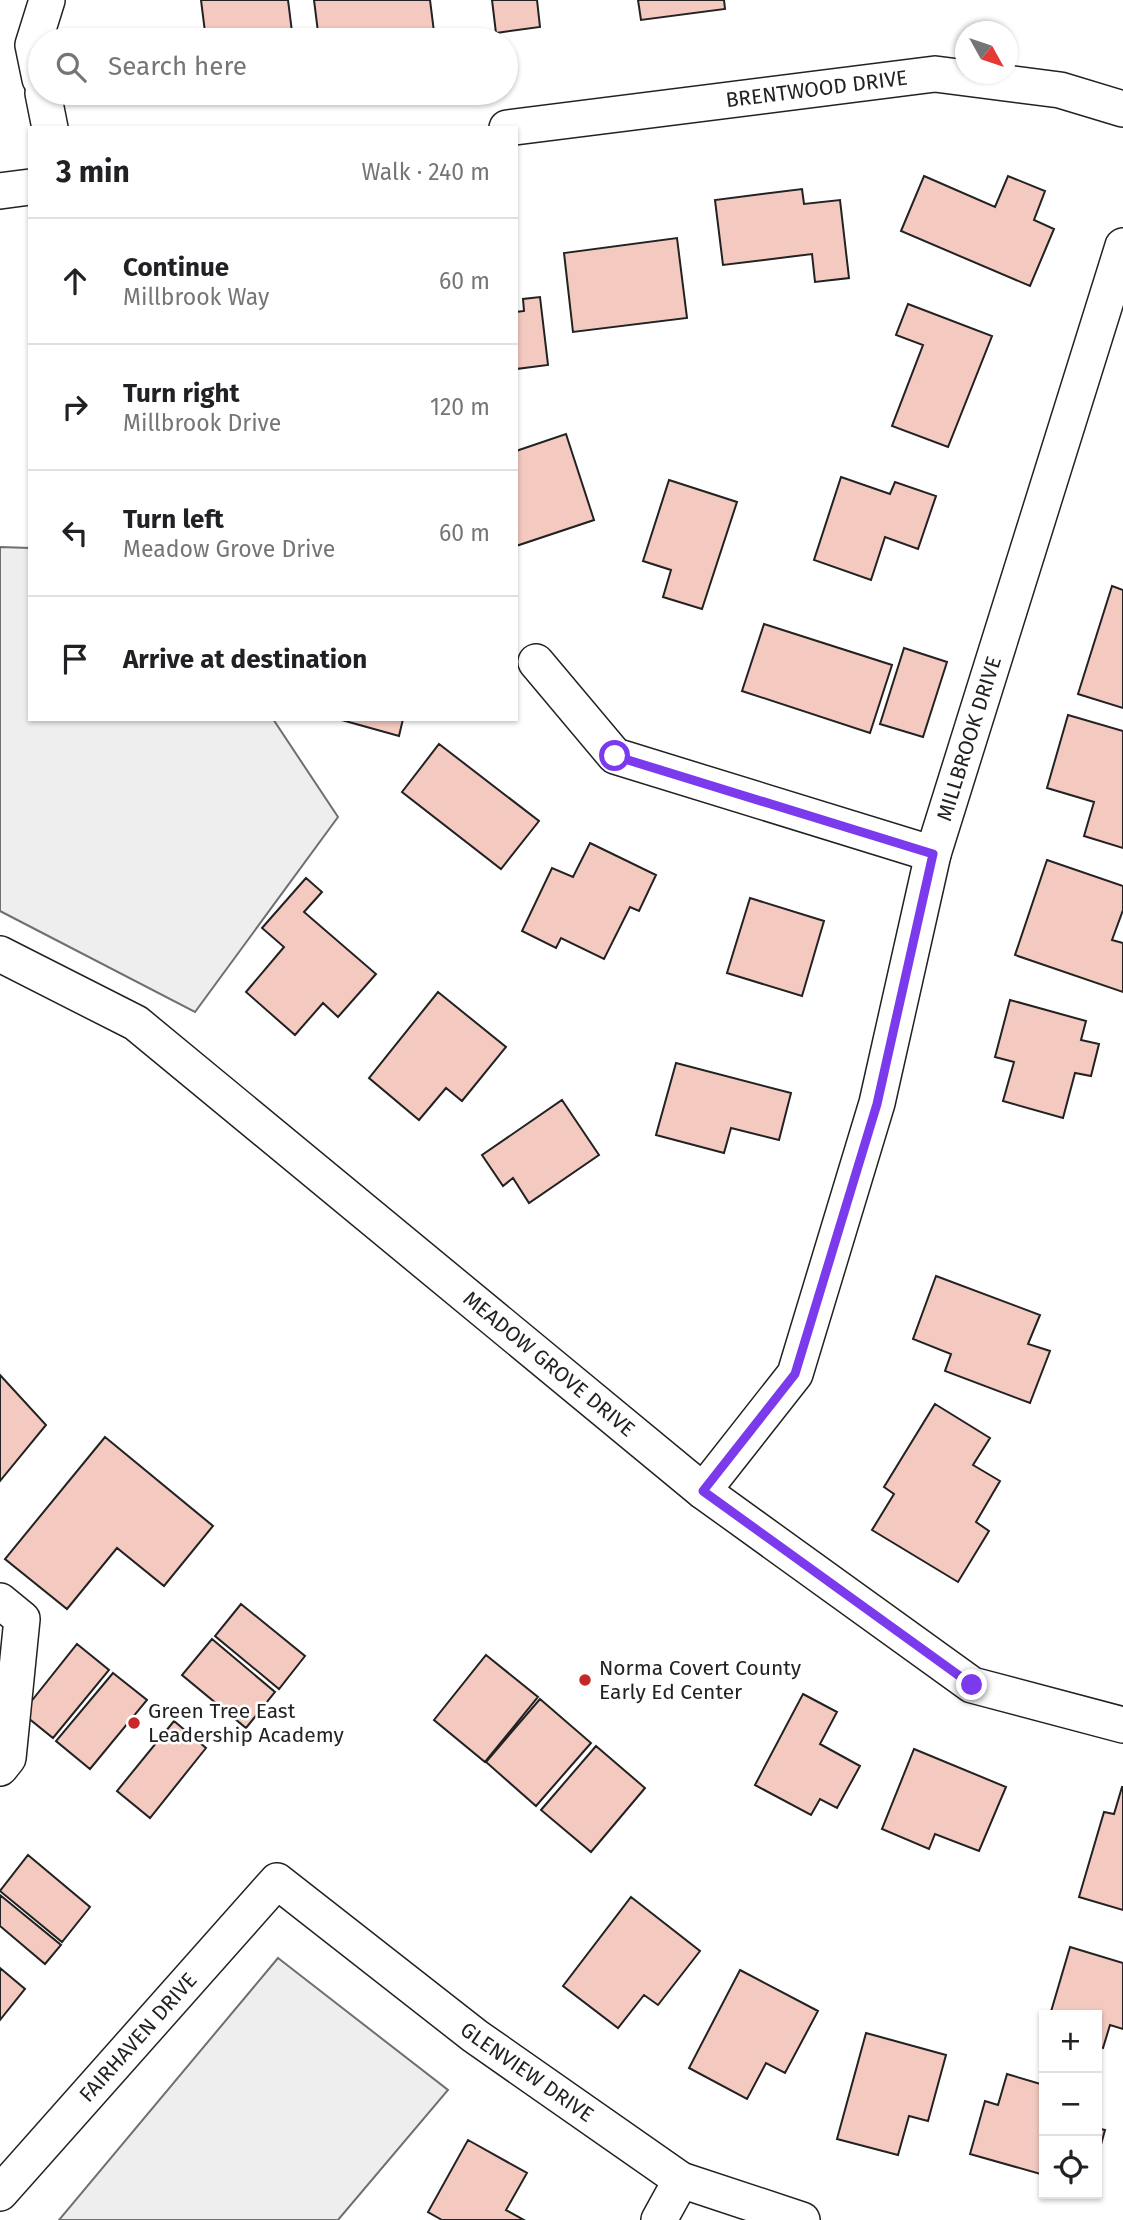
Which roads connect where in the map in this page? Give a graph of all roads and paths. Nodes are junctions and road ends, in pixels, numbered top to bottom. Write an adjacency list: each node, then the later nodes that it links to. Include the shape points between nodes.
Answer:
1 (47, 0): 2 (street)
2 (38, 28)
3 (45, 105): 5 (street)
4 (1123, 109): 6 (street, BRENTWOOD DRIVE, via 1060,90 935,74)
5 (50, 126)
6 (518, 127)
7 (28, 187): 8 (street)
8 (0, 191)
9 (1123, 246): 11 (street, MILLBROOK DRIVE)
10 (536, 662): 11 (street, via 615,756)
11 (933, 854): 13 (street, MILLBROOK DRIVE, via 877,1104 795,1374)
12 (0, 954): 13 (street, MEADOW GROVE DRIVE, via 136,1023)
13 (703, 1491): 15 (street, MEADOW GROVE DRIVE, via 972,1685)
14 (0, 1601): 16 (street, via 22,1619 8,1758)
15 (1123, 1725)
16 (0, 1768)
17 (276, 1881): 18 (street, GLENVIEW DRIVE, via 475,2036); 19 (street, FAIRHAVEN DRIVE)
18 (681, 2180): 20 (street); 21 (street, GLENVIEW DRIVE)
19 (0, 2193)
20 (659, 2220)
21 (802, 2220)

